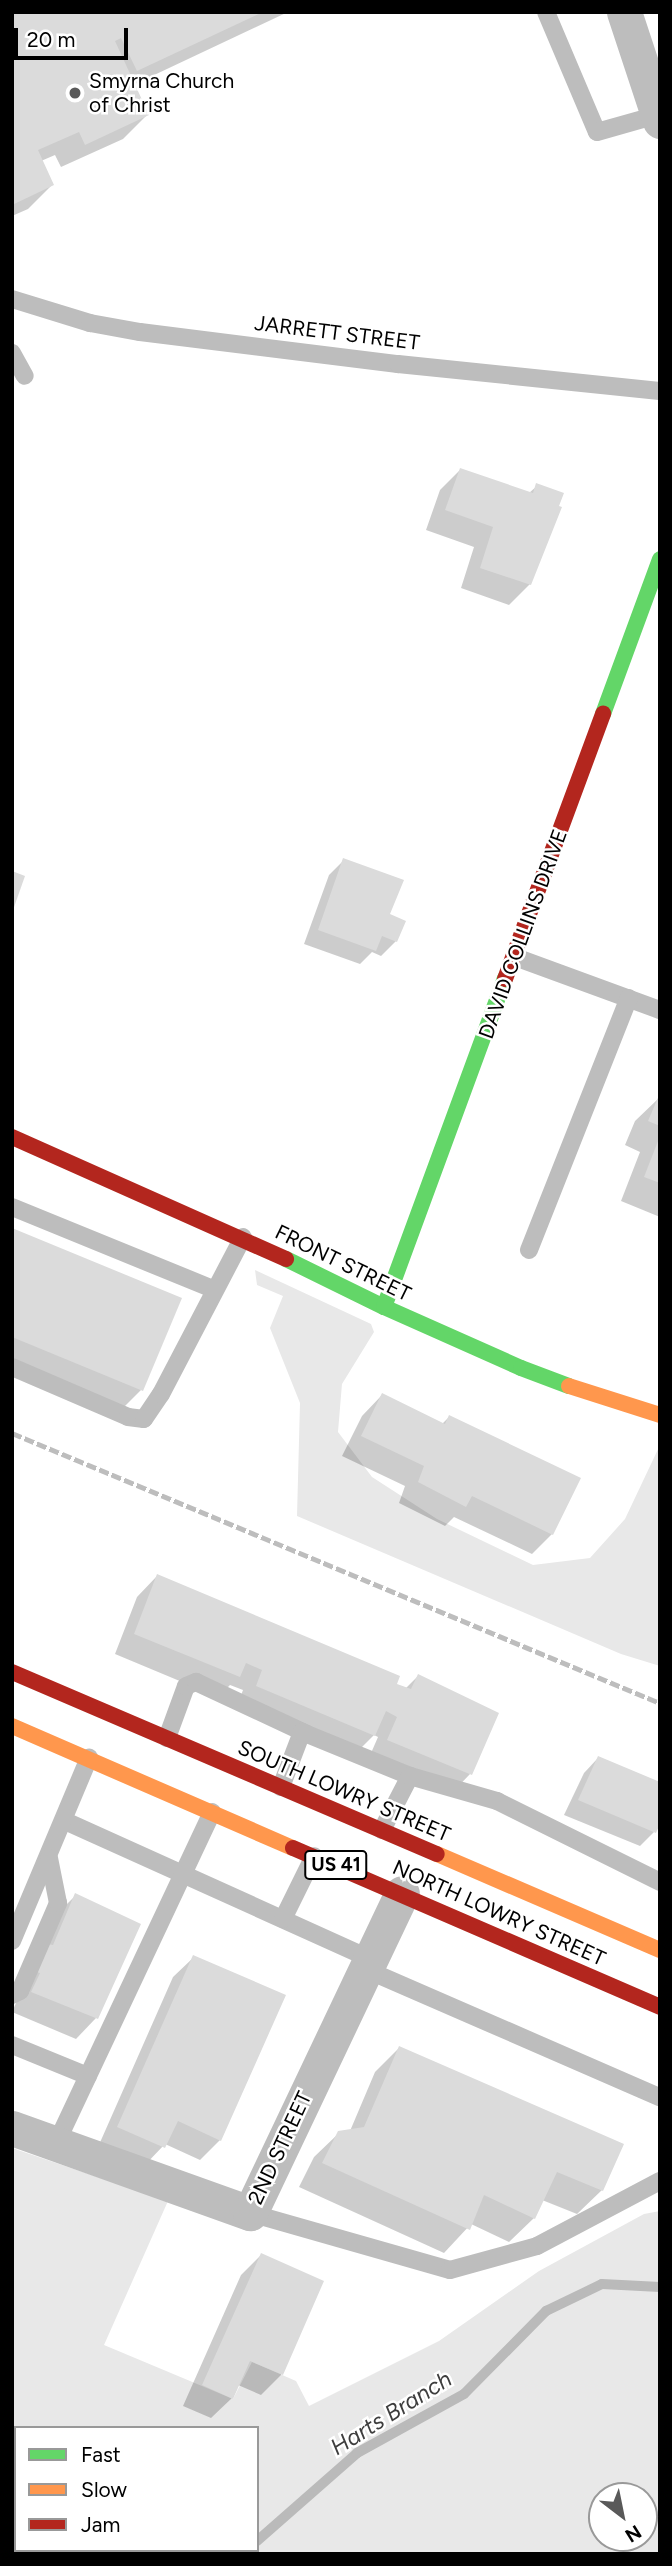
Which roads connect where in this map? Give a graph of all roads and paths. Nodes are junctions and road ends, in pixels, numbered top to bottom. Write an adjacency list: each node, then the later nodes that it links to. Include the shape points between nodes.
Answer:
1 (547, 12): 3 (lane, via 597,132)
2 (624, 12): 3 (street)
3 (658, 118)
4 (12, 299): 7 (lane, JARRETT STREET, via 90,323 140,332)
5 (12, 352): 6 (lane)
6 (25, 376)
7 (660, 391)
8 (660, 559): 9 (street, DAVID COLLINS DRIVE)
9 (515, 957): 10 (lane); 17 (street, DAVID COLLINS DRIVE)
10 (629, 999): 11 (lane); 15 (lane)
11 (660, 1010)
12 (12, 1138): 14 (street, FRONT STREET)
13 (12, 1207): 16 (lane)
14 (243, 1237): 16 (lane); 17 (street, FRONT STREET)
15 (529, 1250)
16 (215, 1290): 18 (lane, via 144,1419 128,1417)
17 (384, 1307): 19 (street, FRONT STREET, via 521,1368)
18 (12, 1367)
19 (660, 1415)
20 (12, 1672): 23 (street, SOUTH LOWRY STREET / US 41)
21 (12, 1726): 24 (street, NORTH LOWRY STREET / US 41)
22 (307, 1734): 23 (lane, via 196,1682 186,1686); 25 (lane); 26 (lane, via 302,1732)
23 (167, 1738): 26 (street, SOUTH LOWRY STREET / US 41)
24 (89, 1759): 27 (street, NORTH LOWRY STREET / US 41); 28 (lane)
25 (410, 1776): 29 (lane); 33 (lane, via 497,1801)
26 (281, 1787): 29 (street, SOUTH LOWRY STREET / US 41)
27 (212, 1812): 30 (street, NORTH LOWRY STREET / US 41); 32 (lane)
28 (65, 1821): 31 (lane); 32 (lane)
29 (383, 1830): 37 (street, SOUTH LOWRY STREET / US 41)
30 (314, 1856): 34 (street, NORTH LOWRY STREET / US 41); 35 (lane)
31 (49, 1858): 36 (lane); 39 (lane, via 58,1903 20,1991)
32 (183, 1875): 35 (lane); 42 (lane)
33 (660, 1882)
34 (402, 1893): 38 (street, 2ND STREET); 40 (street, NORTH LOWRY STREET / US 41)
35 (283, 1919): 38 (lane)
36 (12, 1941)
37 (660, 1950)
38 (368, 1964): 43 (lane); 47 (street, 2ND STREET)
39 (12, 1995)
40 (660, 2007)
41 (12, 2045): 42 (lane)
42 (88, 2076): 45 (lane)
43 (660, 2097)
44 (12, 2128): 45 (street, 2ND STREET)
45 (55, 2146): 47 (street, 2ND STREET)
46 (660, 2181): 47 (lane, via 537,2246 450,2270)
47 (250, 2213)

